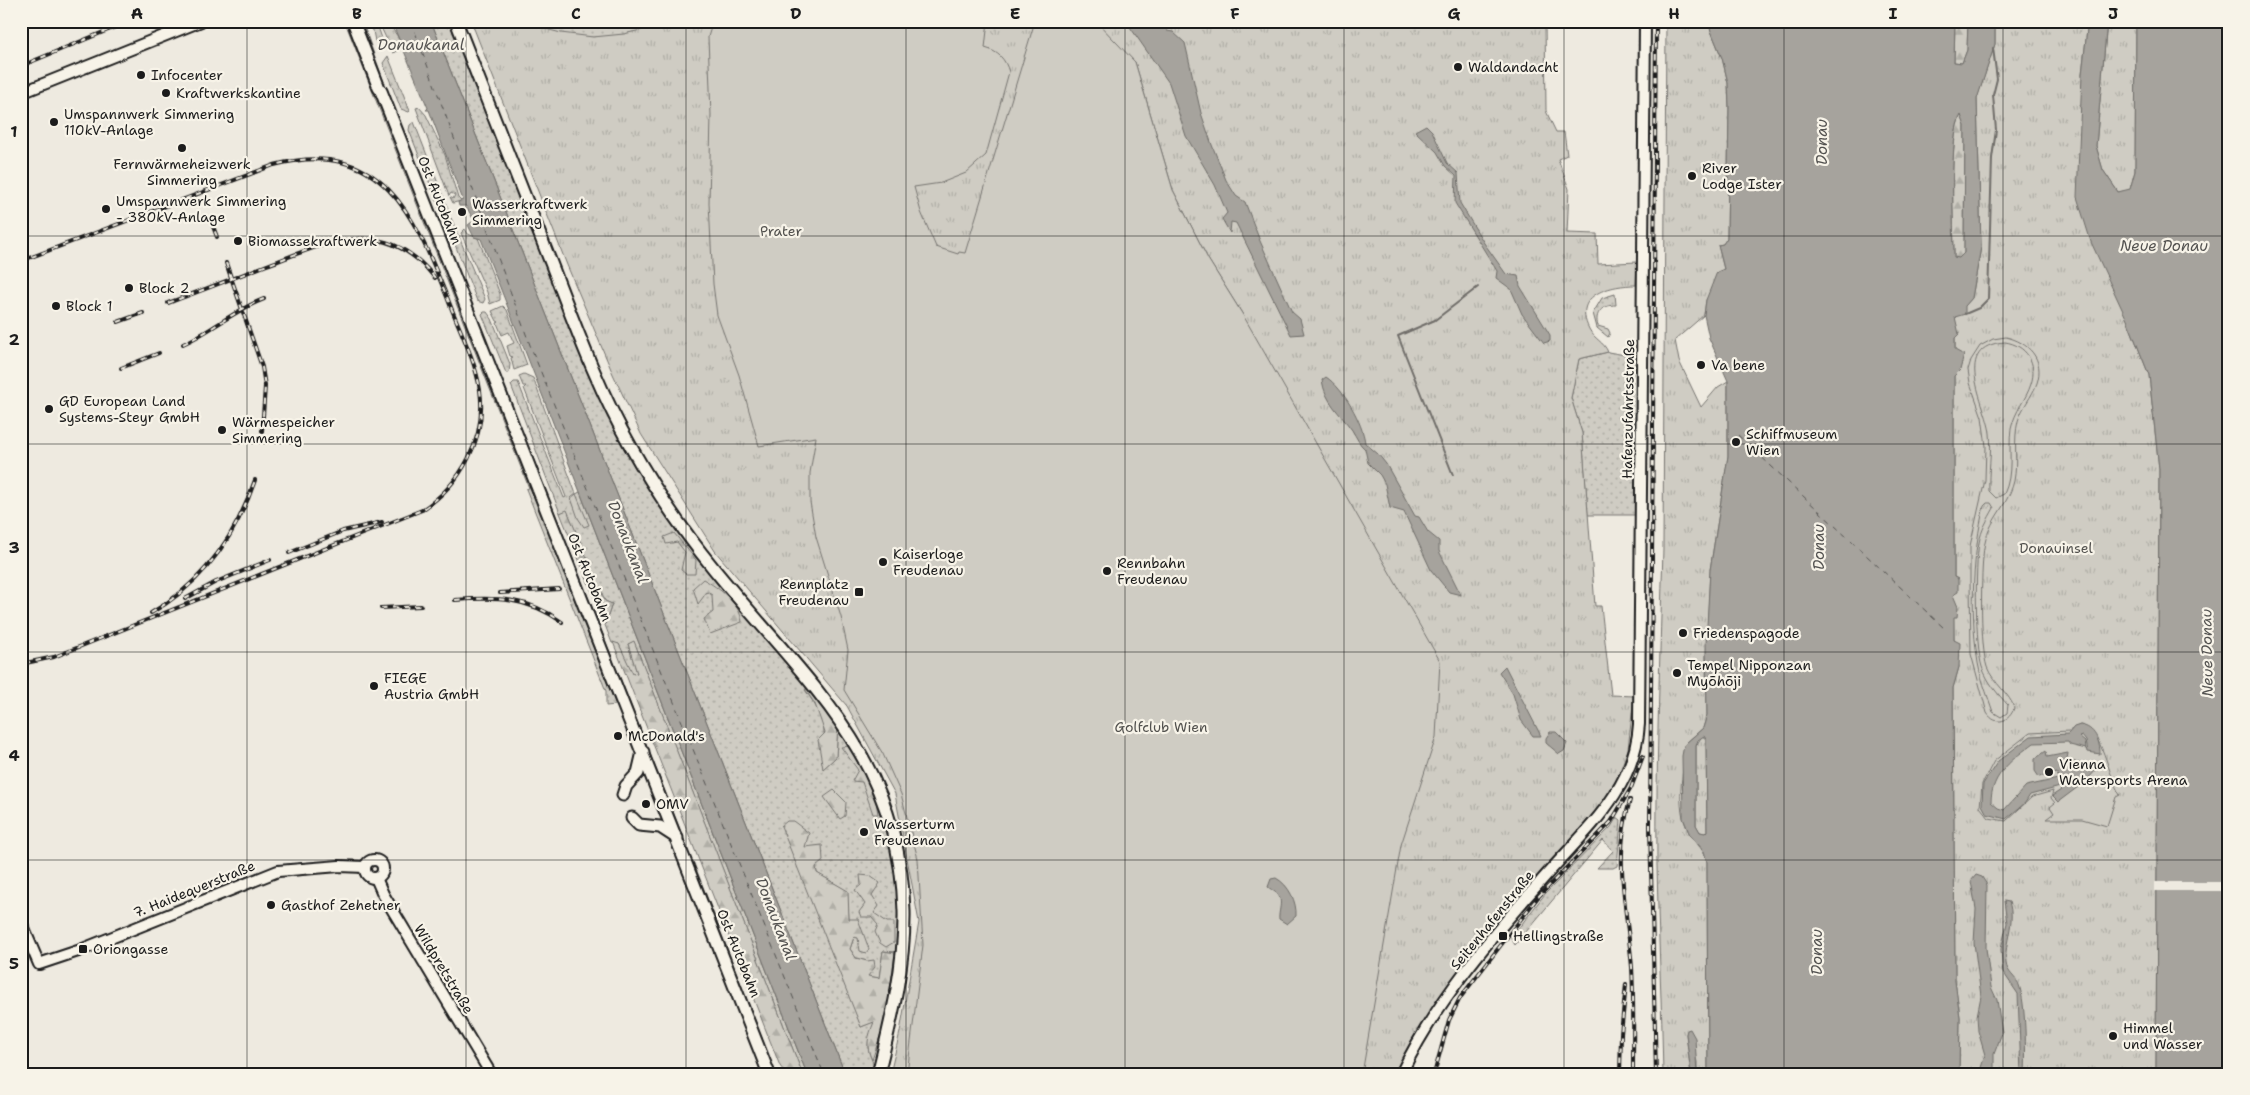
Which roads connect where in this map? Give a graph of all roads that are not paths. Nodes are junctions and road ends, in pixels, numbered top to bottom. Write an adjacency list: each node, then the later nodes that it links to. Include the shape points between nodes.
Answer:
1 (201, 21): 5 (main road)
2 (353, 21): 6 (highway, Ost Autobahn)
3 (456, 21): 15 (highway, via 587,355 630,445 694,544 832,707 878,786 894,833 904,913 902,958)
4 (1644, 21): 7 (main road, Hafenzufahrtsstraße, via 1639,724 1634,754)
5 (21, 93)
6 (643, 752): 8 (highway, via 638,773 624,783); 10 (highway, Ost Autobahn)
7 (1618, 794): 16 (main road, Seitenhafenstraße, via 1485,948 1423,1034)
8 (623, 795)
9 (632, 818): 10 (highway, via 639,825 660,827)
10 (678, 839): 14 (highway, Ost Autobahn)
11 (376, 878): 12 (main road, 7. Haidequerstraße, via 382,872 381,864 373,861 365,867 278,871 39,964); 13 (main road, Wildpretstraße)
12 (21, 922)
13 (491, 1074)
14 (769, 1074)
15 (878, 1074)
16 (1401, 1074)

